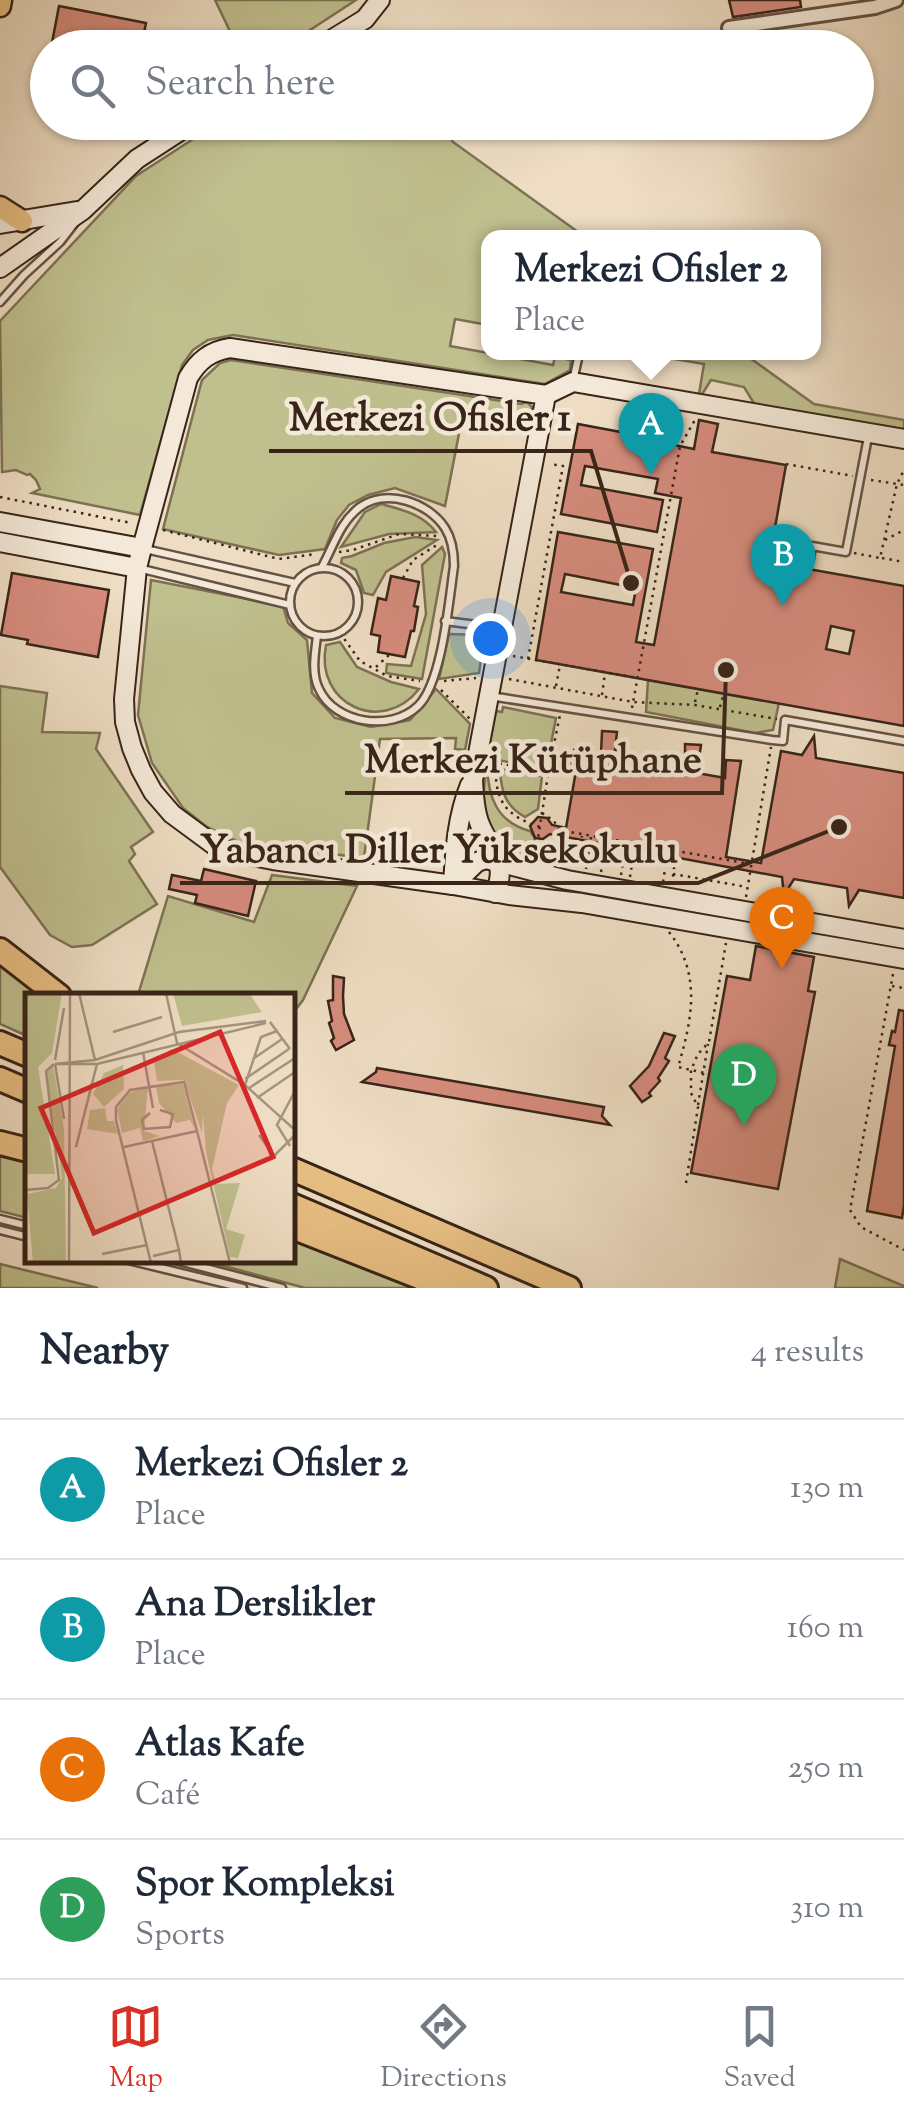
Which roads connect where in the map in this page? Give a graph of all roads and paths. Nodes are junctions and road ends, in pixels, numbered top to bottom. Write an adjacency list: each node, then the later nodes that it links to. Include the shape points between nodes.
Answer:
1 (380, 0): 4 (street)
2 (896, 0): 3 (street)
3 (730, 28)
4 (347, 30)
5 (167, 140): 7 (street)
6 (0, 207): 8 (main road)
7 (82, 210): 8 (street); 10 (street); 11 (lane)
8 (22, 221): 9 (street)
9 (0, 224)
10 (0, 268)
11 (0, 302)
12 (578, 360): 13 (lane)
13 (573, 382): 14 (street); 15 (street)
14 (546, 395): 28 (street, via 216,350 188,378); 47 (street)
15 (705, 404): 16 (street); 25 (path, via 682,440)
16 (869, 433): 17 (street); 21 (lane)
17 (904, 440)
18 (546, 463): 48 (path, via 563,466)
19 (786, 464): 21 (path)
20 (904, 470): 22 (path)
21 (861, 478): 22 (path); 34 (lane)
22 (897, 484): 23 (path); 31 (path)
23 (904, 485)
24 (666, 486): 25 (path)
25 (672, 488): 44 (path)
26 (0, 496): 28 (path)
27 (0, 522): 33 (street)
28 (148, 527): 33 (street); 35 (path, via 278,559)
29 (904, 530): 31 (path)
30 (450, 537): 35 (path, via 399,534); 35 (lane, via 418,506 380,498 344,521); 41 (path, via 413,560); 46 (lane, via 454,566)
31 (884, 540): 36 (path)
32 (0, 542): 40 (street)
33 (142, 548): 40 (street); 42 (lane)
34 (846, 552): 36 (path); 37 (lane, via 812,546)
35 (329, 553): 39 (lane)
36 (880, 558): 38 (path)
37 (810, 559)
38 (904, 562)
39 (322, 567): 42 (lane); 52 (lane, via 345,574 358,593 356,616)
40 (137, 568): 45 (lane); 99 (street, via 126,722 141,770 172,814 236,853)
41 (403, 578)
42 (295, 583): 45 (lane)
43 (645, 594): 44 (path)
44 (653, 595): 49 (path)
45 (290, 606): 53 (lane, via 298,625)
46 (445, 621): 47 (lane); 64 (lane)
47 (502, 628): 56 (street)
48 (533, 629): 50 (path); 58 (path)
49 (646, 630): 51 (path); 55 (path)
50 (541, 631)
51 (656, 631)
52 (340, 633): 53 (lane); 60 (path)
53 (316, 636): 64 (lane, via 319,691 356,720 399,718 418,706)
54 (637, 647): 55 (path)
55 (643, 648): 63 (path)
56 (496, 653): 58 (path); 62 (street)
57 (390, 654): 60 (path)
58 (528, 659): 59 (path)
59 (560, 665): 61 (path); 65 (path)
60 (374, 669): 64 (path)
61 (606, 673): 63 (path); 69 (path)
62 (492, 676): 64 (path); 65 (path); 68 (street)
63 (638, 678): 70 (path)
64 (433, 683): 76 (path)
65 (555, 688): 69 (path)
66 (698, 689): 71 (path)
67 (724, 693): 73 (path)
68 (488, 696): 72 (lane); 76 (street)
69 (602, 696): 70 (path)
70 (633, 702): 71 (path); 74 (path)
71 (694, 704): 73 (path)
72 (561, 708): 74 (lane); 81 (path)
73 (720, 709): 75 (path)
74 (630, 720): 77 (lane)
75 (785, 720): 77 (lane, via 783,742); 78 (lane)
76 (482, 732): 79 (street)
77 (772, 740): 92 (path)
78 (904, 741)
79 (476, 759): 80 (path); 82 (street)
80 (496, 763): 81 (path); 84 (path, via 503,805 520,821)
81 (548, 773): 83 (path)
82 (472, 780): 95 (street, via 474,807); 99 (street, via 461,806)
83 (542, 813): 84 (path); 85 (path, via 558,830)
84 (540, 827): 94 (path, via 536,850)
85 (583, 834): 86 (path); 94 (path)
86 (591, 836): 87 (path); 98 (path)
87 (607, 838): 88 (path); 98 (path)
88 (626, 842): 89 (path); 101 (path)
89 (635, 844): 90 (path); 101 (path)
90 (668, 850): 91 (path); 103 (path)
91 (677, 851): 96 (path); 97 (path)
92 (753, 856): 93 (path); 96 (path)
93 (762, 858)
94 (579, 859): 98 (path)
95 (499, 862): 98 (street); 99 (street, via 476,862); 102 (street)
96 (752, 864): 100 (path)
97 (673, 874): 100 (path); 103 (path)
98 (586, 883): 101 (street)
99 (453, 885): 102 (street)
100 (748, 887): 104 (path)
101 (623, 890): 103 (street)
102 (495, 892): 105 (street)
103 (665, 897): 104 (street)
104 (744, 911): 107 (street)
105 (653, 916): 106 (street); 116 (path, via 673,936 691,984 692,1011 678,1067)
106 (728, 929): 109 (street); 113 (path)
107 (904, 940)
108 (0, 950): 112 (highway)
109 (900, 959): 110 (path)
110 (891, 986): 111 (path); 132 (path, via 850,1210 861,1227)
111 (904, 988)
112 (55, 993)
113 (709, 1042): 116 (path); 117 (path)
114 (0, 1043): 115 (highway)
115 (25, 1054)
116 (691, 1070): 117 (path); 120 (path)
117 (707, 1073): 120 (path)
118 (0, 1079): 119 (highway)
119 (25, 1090)
120 (698, 1107): 125 (path)
121 (0, 1143): 122 (highway)
122 (25, 1149)
123 (295, 1154): 135 (highway, via 497,1248)
124 (295, 1170): 135 (highway)
125 (686, 1183)
126 (295, 1206): 139 (highway)
127 (0, 1219): 128 (lane)
128 (25, 1225)
129 (295, 1228): 138 (highway)
130 (0, 1230): 131 (lane)
131 (25, 1235)
132 (904, 1250)
133 (140, 1263): 136 (lane)
134 (186, 1263): 137 (lane)
135 (538, 1274): 140 (highway)
136 (243, 1288)
137 (282, 1288)
138 (447, 1288)
139 (486, 1288)
140 (569, 1288)

